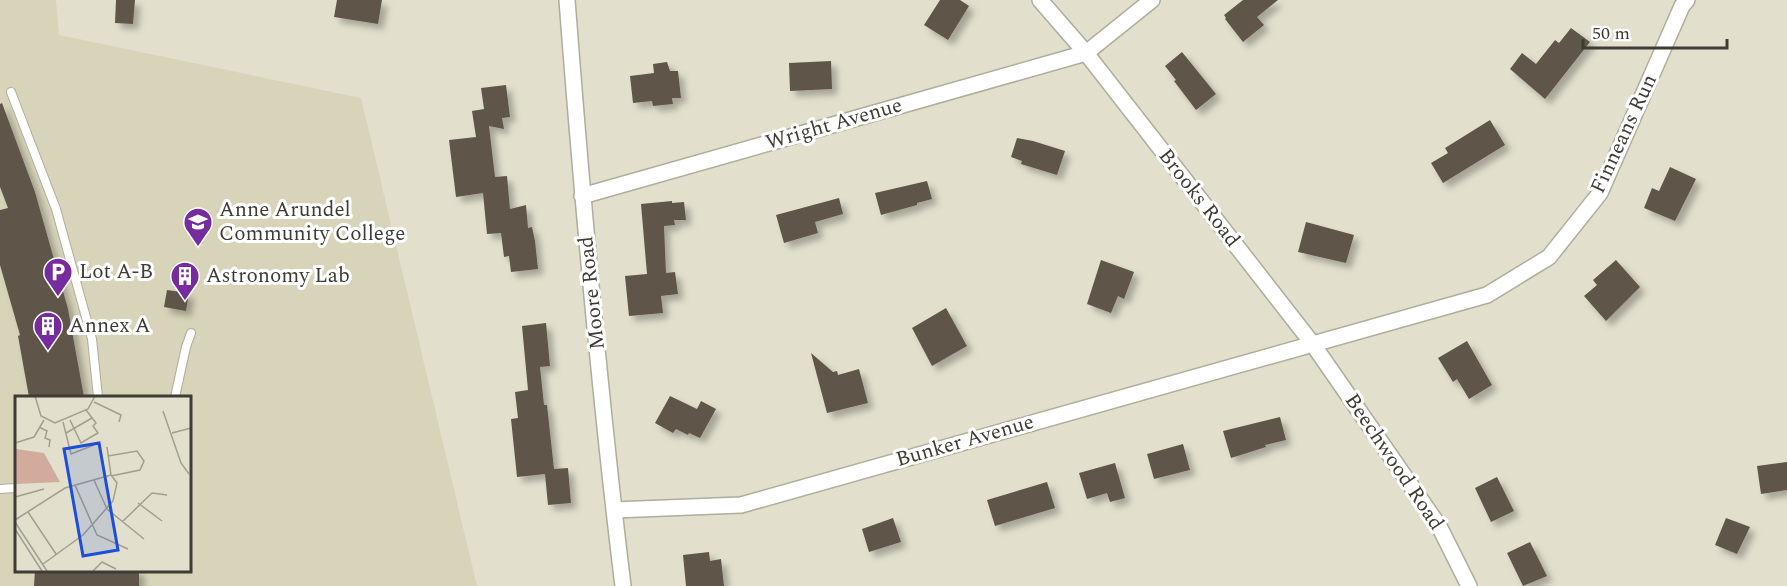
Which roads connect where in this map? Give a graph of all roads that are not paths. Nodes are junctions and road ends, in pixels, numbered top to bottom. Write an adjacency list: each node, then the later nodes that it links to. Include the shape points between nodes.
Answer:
1 (567, 0): 7 (street, Moore Road)
2 (1040, 0): 5 (street, Brooks Road)
3 (1152, 0): 5 (street)
4 (1687, 0): 9 (street, Finneans Run, via 1600,193 1548,256 1486,295)
5 (1086, 53): 7 (street, Wright Avenue); 9 (street, Brooks Road)
6 (11, 92): 10 (lane, via 56,209 92,339)
7 (582, 196): 14 (street, Moore Road)
8 (191, 333): 11 (lane)
9 (1312, 343): 14 (street, Bunker Avenue, via 741,505); 16 (street, Beechwood Road, via 1439,526)
10 (99, 396)
11 (175, 396)
12 (15, 488): 13 (lane)
13 (0, 489)
14 (614, 510): 15 (street, Moore Road)
15 (623, 586)
16 (1469, 586)

